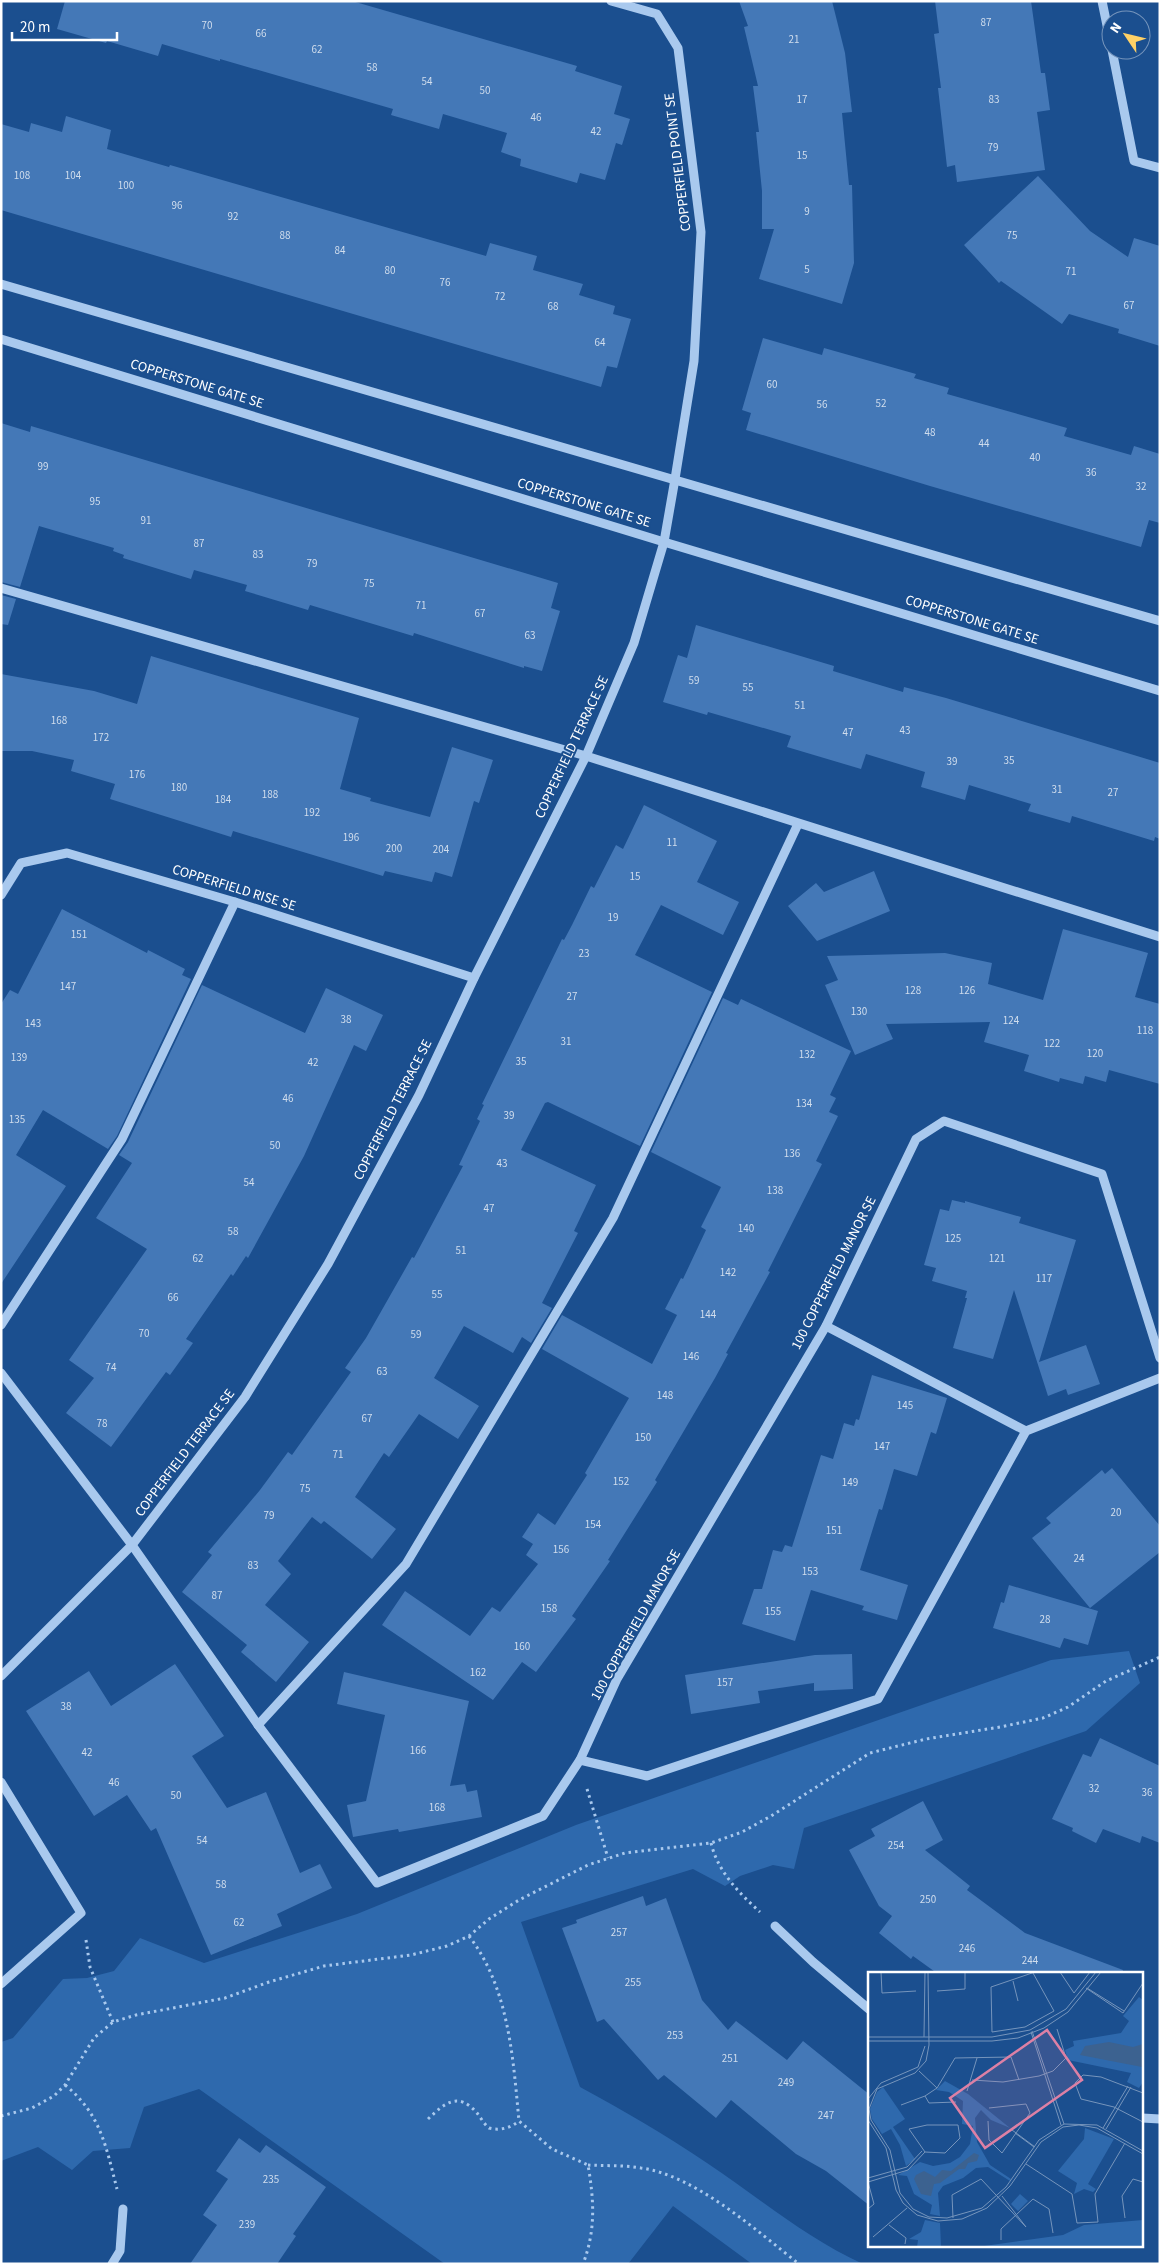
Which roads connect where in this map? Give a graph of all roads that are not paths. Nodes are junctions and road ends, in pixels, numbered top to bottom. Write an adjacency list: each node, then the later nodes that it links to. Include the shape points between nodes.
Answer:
1 (611, 1): 6 (street, COPPERFIELD POINT SE, via 657,14 678,48 701,232 694,361)
2 (1114, 60): 3 (street, via 1134,161)
3 (1160, 168)
4 (1, 284): 6 (street)
5 (1, 338): 7 (street, COPPERSTONE GATE SE)
6 (675, 480): 7 (street, COPPERFIELD TERRACE SE); 9 (street)
7 (664, 542): 10 (street, COPPERSTONE GATE SE); 11 (street, COPPERFIELD TERRACE SE, via 634,643)
8 (1, 588): 11 (street)
9 (1160, 621)
10 (1160, 691)
11 (586, 756): 12 (street); 16 (street, COPPERFIELD TERRACE SE)
12 (798, 824): 15 (street); 25 (street, via 613,1218 406,1564)
13 (1, 895): 14 (street, COPPERFIELD RISE SE, via 21,863 67,853)
14 (235, 902): 16 (street, COPPERFIELD RISE SE); 17 (street, via 122,1139)
15 (1160, 937)
16 (474, 978): 23 (street, COPPERFIELD TERRACE SE, via 419,1095 328,1264 245,1398)
17 (1, 1325)
18 (826, 1326): 19 (street, 100 COPPERFIELD MANOR SE, via 916,1138 944,1121 1102,1174); 22 (street); 26 (street, 100 COPPERFIELD MANOR SE, via 618,1679)
19 (1160, 1358)
20 (1, 1373): 23 (street)
21 (1160, 1378): 22 (street)
22 (1026, 1430): 26 (street, via 878,1699 647,1776)
23 (132, 1546): 24 (street, COPPERFIELD TERRACE SE); 25 (street)
24 (1, 1676)
25 (258, 1725): 26 (street, 100 COPPERFIELD MANOR SE, via 377,1883 543,1816)
26 (580, 1760)
27 (1, 1782): 29 (street, via 82,1913)
28 (775, 1926): 30 (street)
29 (1, 1984)
30 (868, 2008)
31 (1144, 2118): 32 (street)
32 (1160, 2119)
33 (123, 2209): 34 (street, via 120,2252)
34 (112, 2264)

